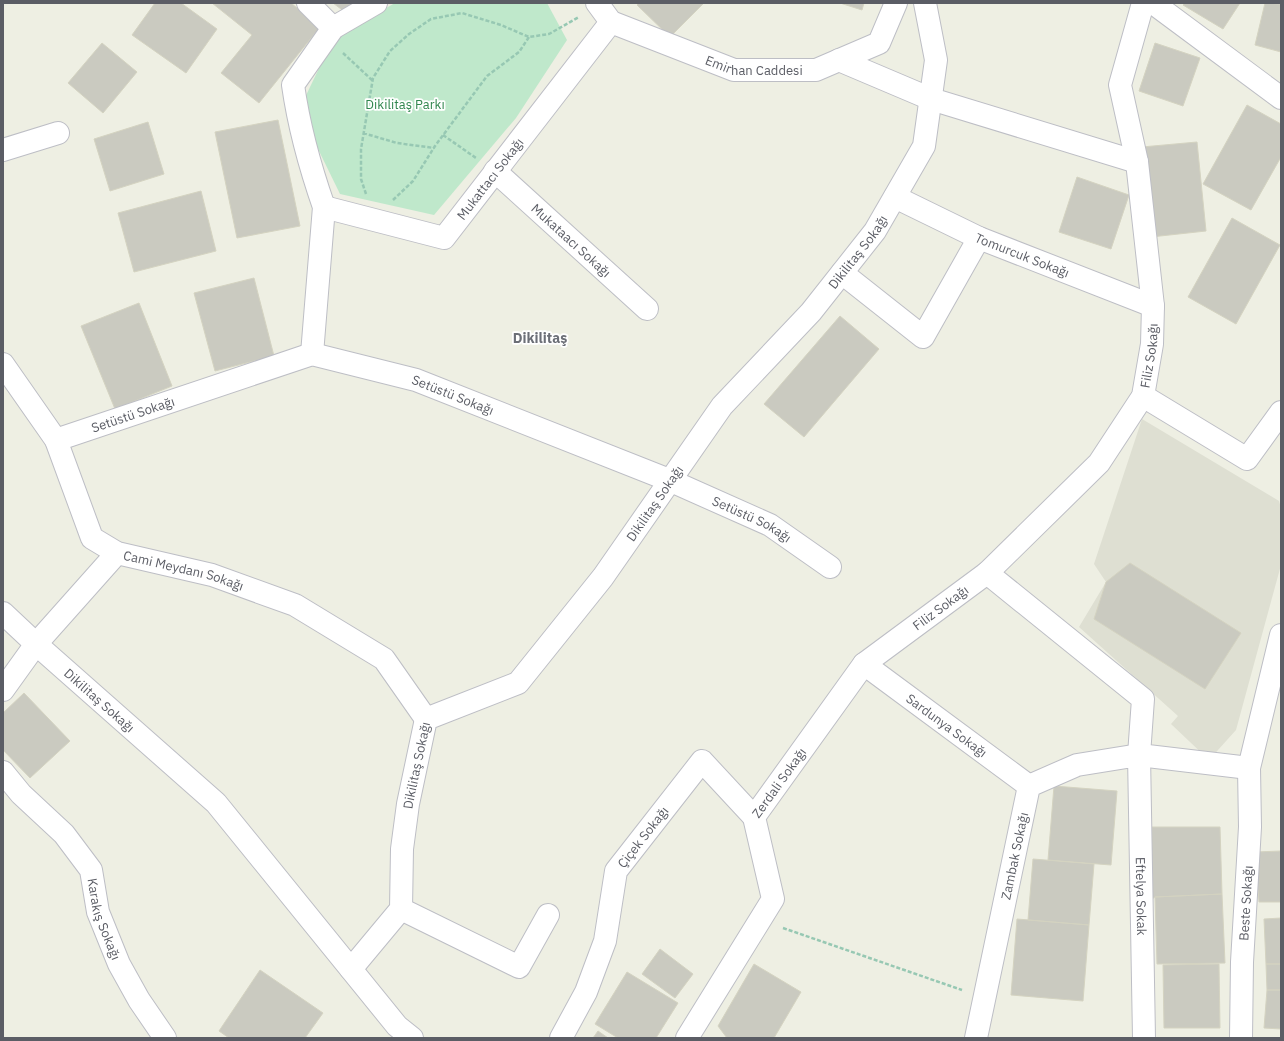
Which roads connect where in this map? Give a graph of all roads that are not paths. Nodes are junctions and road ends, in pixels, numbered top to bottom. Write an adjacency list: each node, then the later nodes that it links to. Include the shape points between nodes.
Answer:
1 (308, 3): 8 (street)
2 (376, 3): 8 (street)
3 (896, 3): 9 (street, Emirhan Caddesi, via 879,43)
4 (925, 3): 11 (street, Dikilitaş Sokağı, via 936,60)
5 (1143, 3): 14 (street, Filiz Sokağı, via 1120,85)
6 (1153, 3): 10 (street)
7 (602, 11): 9 (street, Emirhan Caddesi, via 734,70 816,70); 15 (street, Mukattacı Sokağı)
8 (330, 32): 17 (street, via 293,85 298,118)
9 (839, 60): 11 (street)
10 (1281, 98)
11 (931, 99): 14 (street); 16 (street, Dikilitaş Sokağı, via 924,146)
12 (58, 133): 13 (street)
13 (3, 150)
14 (1137, 162): 20 (street, Filiz Sokağı)
15 (495, 172): 17 (street, Mukattacı Sokağı, via 444,238); 21 (street, Mukataacı Sokağı)
16 (895, 197): 18 (street, Tomurcuk Sokağı); 19 (street, Dikilitaş Sokağı, via 875,231)
17 (324, 207): 22 (street)
18 (979, 238): 19 (street, via 923,337); 20 (street, Tomurcuk Sokağı)
19 (842, 273): 27 (street, Dikilitaş Sokağı, via 810,312 722,406)
20 (1153, 306): 24 (street, Filiz Sokağı, via 1152,344)
21 (647, 309)
22 (312, 354): 26 (street, Setüstü Sokağı); 27 (street, Setüstü Sokağı, via 416,380)
23 (3, 364): 26 (street, Cami Meydanı Sokağı)
24 (1142, 396): 25 (street, via 1247,459); 30 (street, Filiz Sokağı, via 1099,463)
25 (1281, 412)
26 (56, 440): 28 (street, Cami Meydanı Sokağı, via 92,538)
27 (669, 480): 29 (street, Setüstü Sokağı, via 770,525); 36 (street, Dikilitaş Sokağı, via 603,576 518,683)
28 (117, 553): 33 (street); 36 (street, Cami Meydanı Sokağı, via 212,575 295,605 384,660)
29 (830, 567)
30 (987, 573): 34 (street, Filiz Sokağı); 37 (street, Eftelya Sokak, via 1142,699)
31 (3, 613): 33 (street, Dikilitaş Sokağı)
32 (1281, 635): 38 (street, Beste Sokağı)
33 (36, 644): 35 (street); 44 (street, Dikilitaş Sokağı, via 216,803)
34 (864, 664): 40 (street, Sardunya Sokağı); 41 (street, Zerdali Sokağı)
35 (3, 690)
36 (426, 719): 42 (street, Dikilitaş Sokağı, via 408,804 402,849)
37 (1139, 755): 38 (street); 40 (street, via 1077,765); 50 (street, Eftelya Sokak)
38 (1249, 768): 51 (street, Beste Sokağı, via 1250,827 1242,962)
39 (3, 772): 46 (street, Karakış Sokağı, via 21,794 64,834 91,870 98,912 119,964 139,1000)
40 (1029, 786): 49 (street, Zambak Sokağı)
41 (754, 816): 47 (street, Çiçek Sokağı, via 702,761 616,871 605,941 586,992); 48 (street, Zerdali Sokağı, via 773,899)
42 (401, 909): 43 (street, via 519,967); 44 (street)
43 (548, 915)
44 (351, 969): 45 (street, Dikilitaş Sokağı)
45 (400, 1034)
46 (165, 1038)
47 (561, 1038)
48 (687, 1038)
49 (976, 1038)
50 (1144, 1038)
51 (1241, 1038)

